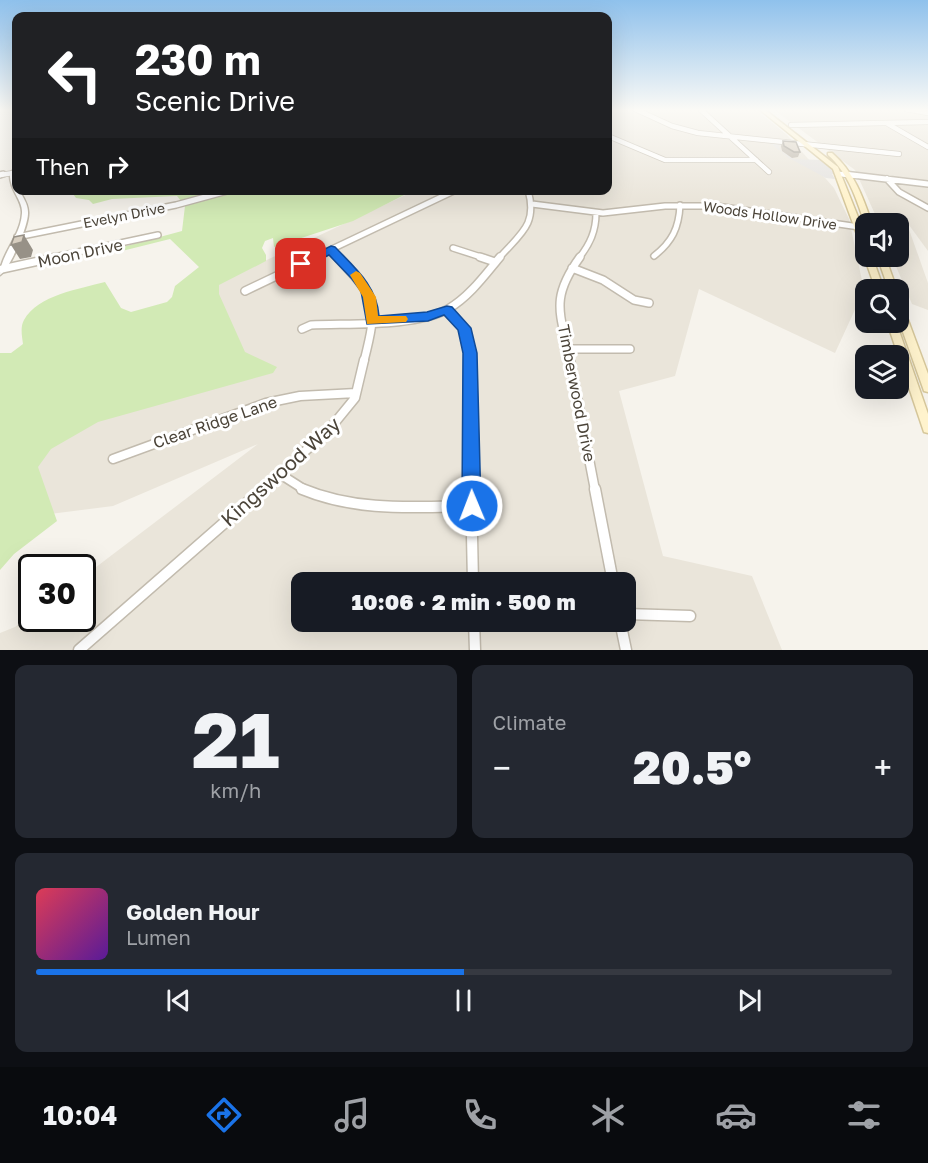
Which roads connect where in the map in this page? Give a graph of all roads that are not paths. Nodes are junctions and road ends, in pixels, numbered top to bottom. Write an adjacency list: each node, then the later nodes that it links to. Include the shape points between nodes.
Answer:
1 (616, 139): 11 (street, via 664,160)
2 (732, 139): 11 (street)
3 (755, 139): 7 (street)
4 (802, 139): 7 (main road)
5 (810, 139): 8 (main road)
6 (915, 139): 9 (street)
7 (808, 144): 8 (street); 13 (main road)
8 (817, 145): 10 (street); 14 (main road, via 838,160)
9 (928, 147)
10 (899, 154)
11 (756, 160): 12 (street)
12 (769, 172)
13 (840, 174): 14 (street); 25 (main road)
14 (851, 176): 15 (street); 26 (main road)
15 (887, 179): 16 (street); 23 (street, via 902,194)
16 (928, 184)
17 (18, 195): 29 (street, via 26,216)
18 (213, 195): 29 (street, Evelyn Drive)
19 (446, 195): 31 (street)
20 (529, 195): 21 (street)
21 (532, 204): 24 (street, Woods Hollow Drive); 35 (street, via 531,222)
22 (680, 205): 24 (street, Woods Hollow Drive); 27 (street, Woods Hollow Drive, via 724,206); 34 (street, via 673,240)
23 (928, 208)
24 (596, 213): 36 (street, Timberwood Drive, via 594,234)
25 (856, 213)
26 (865, 213)
27 (855, 227)
28 (158, 235): 37 (street, Moon Drive)
29 (17, 237): 32 (street)
30 (453, 248): 35 (street)
31 (331, 250): 38 (street); 41 (street, Kingswood Way, via 367,291)
32 (9, 254): 33 (street); 37 (street)
33 (0, 255)
34 (654, 256)
35 (495, 262): 40 (street)
36 (572, 268): 39 (street, via 603,280 634,300); 46 (street, Timberwood Drive, via 559,296)
37 (1, 271)
38 (245, 291)
39 (649, 303)
40 (447, 310): 41 (street, via 428,316); 53 (street, via 461,324 469,340)
41 (372, 321): 42 (street); 49 (street, Kingswood Way)
42 (302, 329)
43 (895, 333): 50 (main road)
44 (906, 333): 45 (street)
45 (910, 335): 48 (main road)
46 (568, 349): 47 (street); 55 (street, Timberwood Drive)
47 (630, 349)
48 (928, 388)
49 (356, 393): 51 (street, Clear Ridge Lane, via 300,396 266,403); 52 (street, Kingswood Way, via 337,422)
50 (928, 429)
51 (113, 459)
52 (280, 474): 53 (street, via 311,494 349,505); 60 (street, Kingswood Way)
53 (472, 506): 54 (street)
54 (473, 572)
55 (611, 572)
56 (636, 614): 57 (street)
57 (690, 616)
58 (474, 632): 61 (street)
59 (622, 632): 62 (street)
60 (79, 650)
61 (475, 650)
62 (626, 650)

